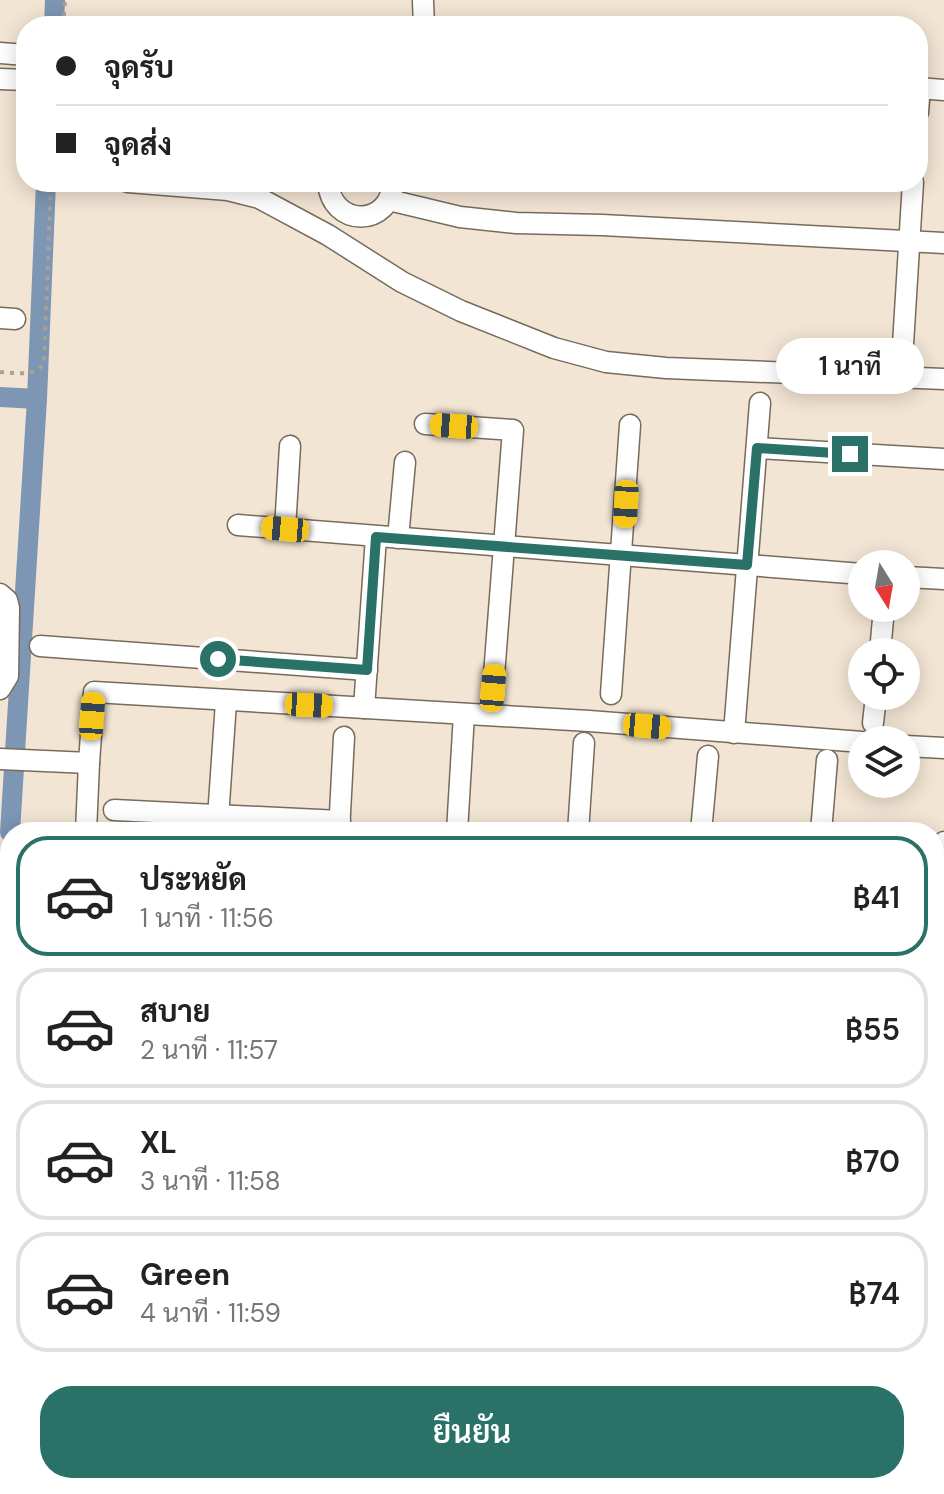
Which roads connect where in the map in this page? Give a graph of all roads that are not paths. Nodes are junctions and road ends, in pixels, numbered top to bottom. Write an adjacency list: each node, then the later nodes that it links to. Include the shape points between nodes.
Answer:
1 (423, 2): 2 (street)
2 (424, 16)
3 (232, 192): 9 (street, via 273,204)
4 (331, 192): 8 (street)
5 (391, 192): 8 (street, via 383,208 366,216)
6 (394, 192): 10 (street, via 460,217 516,223)
7 (912, 192): 10 (street)
8 (348, 214): 9 (street)
9 (328, 235): 12 (street, via 402,282 461,311 554,348 606,362)
10 (909, 241): 11 (street); 12 (street)
11 (944, 243)
12 (901, 377): 13 (street)
13 (944, 379)
14 (760, 403): 18 (street)
15 (425, 424): 25 (street, via 513,430)
16 (630, 425): 26 (street)
17 (290, 446): 22 (street)
18 (757, 448): 19 (street); 27 (street)
19 (944, 459)
20 (405, 462): 24 (street)
21 (238, 525): 22 (street)
22 (285, 529): 23 (street)
23 (376, 537): 24 (street); 33 (street)
24 (398, 538): 25 (street)
25 (505, 547): 26 (street); 34 (street)
26 (622, 556): 27 (street); 36 (street)
27 (747, 565): 28 (street); 42 (street)
28 (848, 573)
29 (920, 578): 30 (street)
30 (944, 579)
31 (0, 594): 35 (street, via 9,608 8,676)
32 (40, 646): 33 (street)
33 (367, 670): 38 (street)
34 (493, 688)
35 (0, 689)
36 (611, 694)
37 (226, 702): 38 (street); 51 (street, via 94,692); 55 (street)
38 (364, 708): 40 (street)
39 (874, 710): 41 (street)
40 (464, 714): 42 (street); 57 (street)
41 (873, 723)
42 (734, 733): 44 (street)
43 (344, 737): 56 (street)
44 (848, 741)
45 (584, 743): 58 (street)
46 (920, 747): 47 (street)
47 (944, 748)
48 (708, 756): 59 (street)
49 (0, 759): 51 (street)
50 (827, 760): 60 (street)
51 (89, 763): 53 (street)
52 (114, 810): 54 (street)
53 (86, 822)
54 (197, 822)
55 (218, 822)
56 (340, 822)
57 (458, 822)
58 (579, 822)
59 (702, 822)
60 (822, 822)

